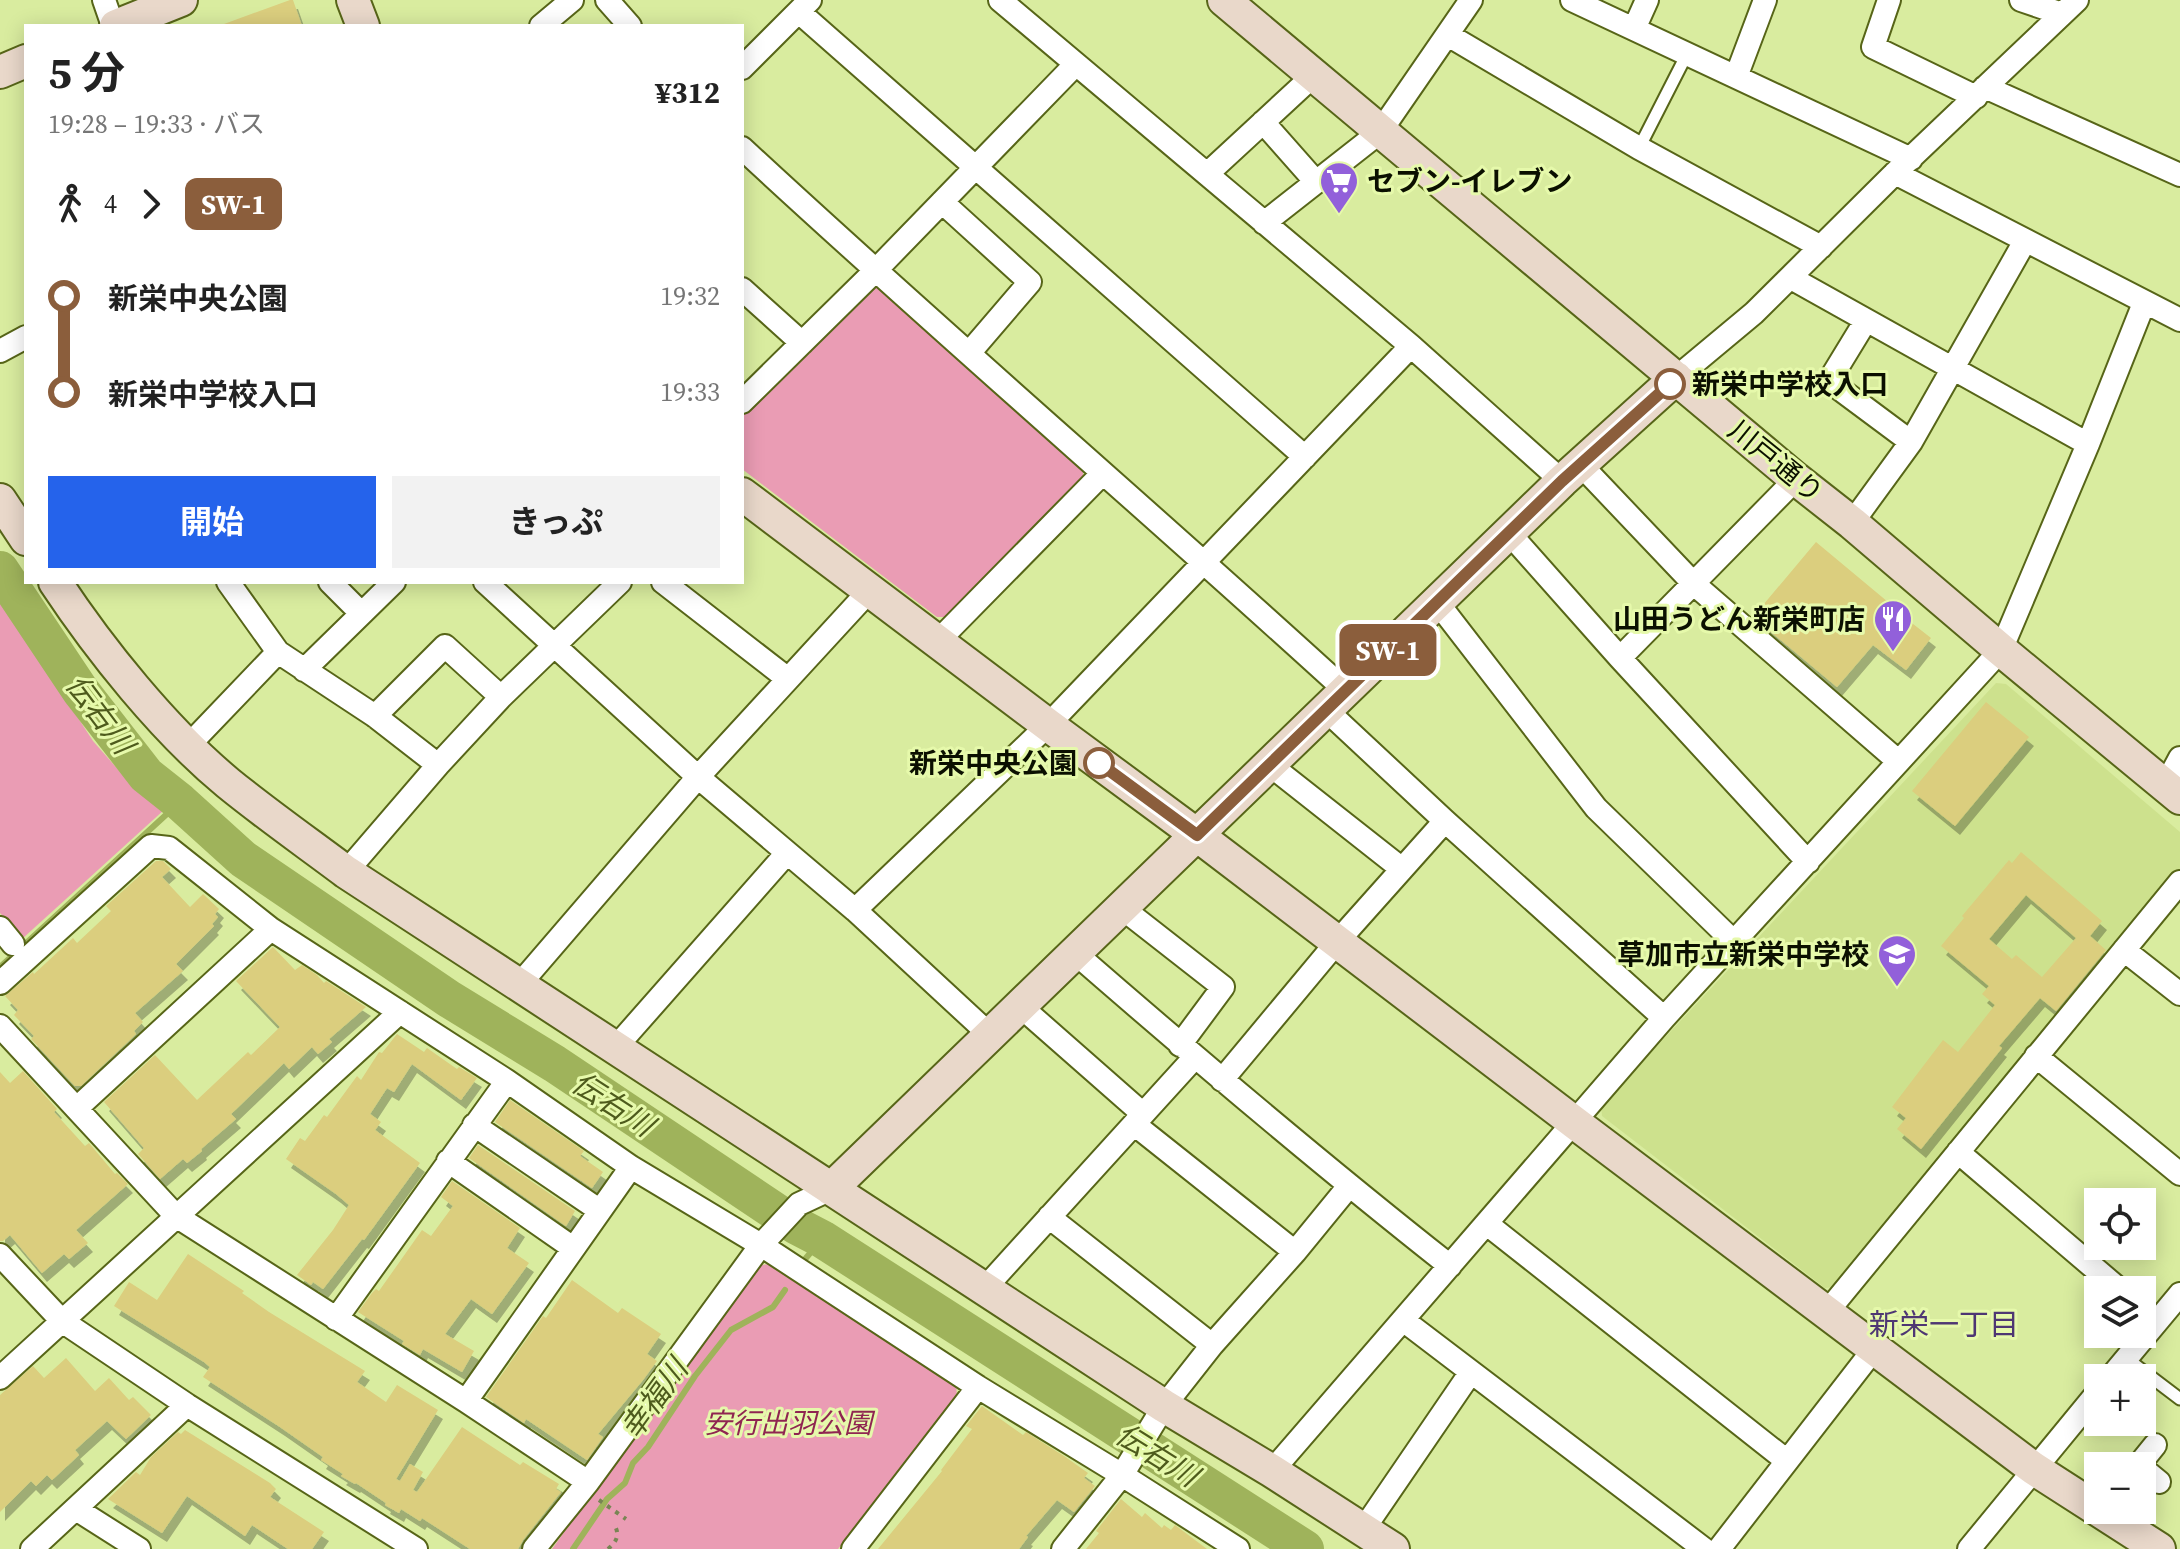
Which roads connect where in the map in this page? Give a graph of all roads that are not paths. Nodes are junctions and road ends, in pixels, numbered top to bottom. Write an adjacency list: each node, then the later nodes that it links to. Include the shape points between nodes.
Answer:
1 (104, 0): 16 (street)
2 (181, 0): 17 (street)
3 (353, 0): 18 (street)
4 (572, 0): 19 (street)
5 (607, 0): 20 (street)
6 (1000, 0): 25 (street)
7 (1224, 0): 28 (street, 川戸通り)
8 (1471, 0): 22 (street)
9 (1572, 0): 21 (street)
10 (1647, 0): 21 (street)
11 (1765, 0): 29 (street)
12 (1889, 0): 30 (street, via 1873,47)
13 (2021, 0): 15 (street)
14 (804, 6): 26 (street); 36 (street)
15 (2069, 7): 30 (street)
16 (114, 24)
17 (120, 24)
18 (362, 24)
19 (543, 24)
20 (625, 24)
21 (1634, 29): 23 (street)
22 (1448, 35): 32 (street); 33 (street)
23 (1687, 54): 29 (street); 33 (lane)
24 (24, 62): 27 (street)
25 (1076, 64): 36 (street); 37 (street)
26 (744, 66)
27 (0, 72)
28 (1313, 76): 31 (street); 32 (street, 川戸通り)
29 (1736, 77): 35 (street)
30 (1980, 92): 35 (street); 38 (street)
31 (1263, 122): 37 (street); 39 (street)
32 (1380, 132): 39 (street); 56 (street, 川戸通り)
33 (1639, 148): 43 (street)
34 (744, 150): 44 (street)
35 (1903, 166): 42 (street); 43 (street)
36 (975, 168): 40 (street); 60 (street)
37 (1207, 174): 41 (street)
38 (2180, 175)
39 (1316, 182): 41 (street)
40 (942, 202): 44 (street); 54 (street, via 1030,282)
41 (1264, 223): 52 (street)
42 (2025, 241): 47 (street); 55 (street)
43 (1821, 247): 45 (street)
44 (875, 271): 51 (street); 54 (street)
45 (1791, 278): 49 (street); 56 (street)
46 (744, 291): 51 (street)
47 (2144, 303): 48 (street); 59 (street)
48 (2180, 320)
49 (1865, 322): 55 (street); 58 (street, via 1829,381)
50 (24, 338): 53 (street)
51 (802, 343): 57 (street)
52 (1411, 346): 60 (street); 62 (street)
53 (0, 351)
54 (970, 352): 61 (street)
55 (1952, 370): 58 (street); 59 (street)
56 (1676, 378): 62 (street); 63 (street, 川戸通り)
57 (744, 399)
58 (1911, 442): 66 (street)
59 (2088, 444): 83 (street)
60 (1305, 457): 69 (street)
61 (1103, 473): 69 (street); 81 (street)
62 (1571, 473): 67 (street); 77 (street)
63 (1796, 479): 66 (street, 川戸通り); 77 (street)
64 (744, 496): 78 (street)
65 (0, 500): 68 (street)
66 (1852, 523): 83 (street, 川戸通り)
67 (1509, 533): 79 (street); 85 (street)
68 (24, 536)
69 (1204, 562): 89 (street); 91 (street)
70 (57, 584): 92 (street, via 132,684)
71 (229, 584): 84 (street)
72 (332, 584): 80 (street)
73 (392, 584): 80 (street)
74 (487, 584): 82 (street)
75 (614, 584): 82 (street)
76 (666, 584): 87 (street)
77 (1694, 584): 85 (street); 93 (street)
78 (870, 590): 81 (street); 87 (street)
79 (1437, 602): 89 (street); 109 (street, via 1596,808)
80 (361, 613): 86 (street)
81 (938, 641): 91 (street)
82 (554, 647): 88 (street); 96 (street)
83 (2001, 650): 93 (street); 97 (street, 川戸通り)
84 (278, 652): 86 (street); 92 (street)
85 (1620, 658): 101 (street)
86 (304, 670): 90 (street)
87 (788, 679): 96 (street)
88 (501, 697): 90 (street, via 445,646); 94 (street)
89 (1336, 700): 95 (street); 98 (street)
90 (375, 716): 94 (street)
91 (1048, 725): 99 (street); 106 (street)
92 (188, 746): 103 (street)
93 (1898, 761): 101 (street)
94 (438, 765): 103 (street)
95 (1270, 765): 99 (street); 102 (street)
96 (698, 777): 100 (street); 113 (street)
97 (2175, 781)
98 (1445, 821): 102 (street); 117 (street)
99 (1197, 835): 105 (street); 108 (street)
100 (787, 853): 106 (street); 120 (street)
101 (1808, 862): 109 (street)
102 (1402, 869): 108 (street)
103 (346, 872): 113 (street)
104 (2180, 882): 110 (street)
105 (1122, 908): 111 (street); 121 (street, via 1223,987)
106 (855, 910): 119 (street)
107 (271, 929): 112 (street, via 169,848 151,846); 116 (street); 125 (street)
108 (1337, 942): 123 (street); 127 (street)
109 (1734, 942): 117 (street)
110 (2124, 950): 114 (street); 122 (street)
111 (1075, 953): 115 (street); 121 (street)
112 (0, 983)
113 (519, 985): 120 (street)
114 (2180, 994)
115 (1019, 1005): 119 (street); 126 (street)
116 (400, 1012): 124 (street); 136 (street)
117 (1664, 1018): 127 (street)
118 (0, 1026): 125 (street)
119 (989, 1034): 134 (street)
120 (616, 1047): 134 (street)
121 (1187, 1051): 123 (street); 126 (street)
122 (2036, 1056): 129 (street); 132 (street)
123 (1222, 1080): 133 (street)
124 (507, 1081): 128 (street); 131 (street)
125 (77, 1108): 136 (street)
126 (1138, 1119): 137 (street); 141 (street)
127 (1575, 1123): 138 (street); 147 (street)
128 (474, 1125): 130 (street); 135 (street)
129 (1958, 1152): 144 (street); 147 (street)
130 (448, 1161): 140 (street); 149 (street)
131 (631, 1167): 135 (street); 139 (street)
132 (2180, 1174)
133 (1349, 1186): 141 (street); 143 (street)
134 (831, 1189): 139 (street, via 799,1204); 145 (street)
135 (599, 1210): 140 (street)
136 (176, 1216): 149 (street); 151 (street)
137 (1049, 1217): 145 (street); 152 (street)
138 (1487, 1224): 143 (street); 167 (street)
139 (762, 1244): 159 (street); 171 (street)
140 (573, 1248): 161 (street)
141 (1295, 1252): 152 (street)
142 (0, 1255): 151 (street)
143 (1450, 1266): 150 (street)
144 (2104, 1276)
145 (985, 1288): 163 (street)
146 (2179, 1299): 148 (street)
147 (1827, 1312): 154 (street)
148 (2156, 1312)
149 (336, 1319): 161 (street)
150 (1403, 1320): 157 (street); 169 (street)
151 (62, 1321): 158 (street); 162 (street)
152 (1212, 1345): 163 (street)
153 (2132, 1348): 155 (street)
154 (1874, 1349): 167 (street); 168 (street)
155 (2126, 1358): 156 (street); 160 (lane)
156 (2121, 1364)
157 (1471, 1372): 175 (street); 184 (street)
158 (0, 1378)
159 (978, 1387): 170 (street); 180 (street)
160 (2180, 1399)
161 (466, 1401): 171 (street)
162 (187, 1405): 173 (street); 178 (street)
163 (1163, 1407): 169 (street); 170 (street)
164 (2084, 1408): 168 (street)
165 (2155, 1445): 166 (street)
166 (2152, 1452)
167 (1787, 1461): 185 (street)
168 (2033, 1468): 172 (street); 186 (street)
169 (1272, 1471): 175 (street)
170 (1122, 1474): 181 (street); 182 (street)
171 (585, 1485): 179 (street)
172 (2084, 1499)
173 (76, 1509): 176 (street); 177 (street)
174 (2123, 1524): 187 (street)
175 (1363, 1530): 183 (street)
176 (32, 1549)
177 (139, 1549)
178 (416, 1549)
179 (534, 1549)
180 (853, 1549)
181 (1063, 1549)
182 (1238, 1549)
183 (1393, 1549)
184 (1704, 1549)
185 (1719, 1549)
186 (1969, 1549)
187 (2159, 1549)

